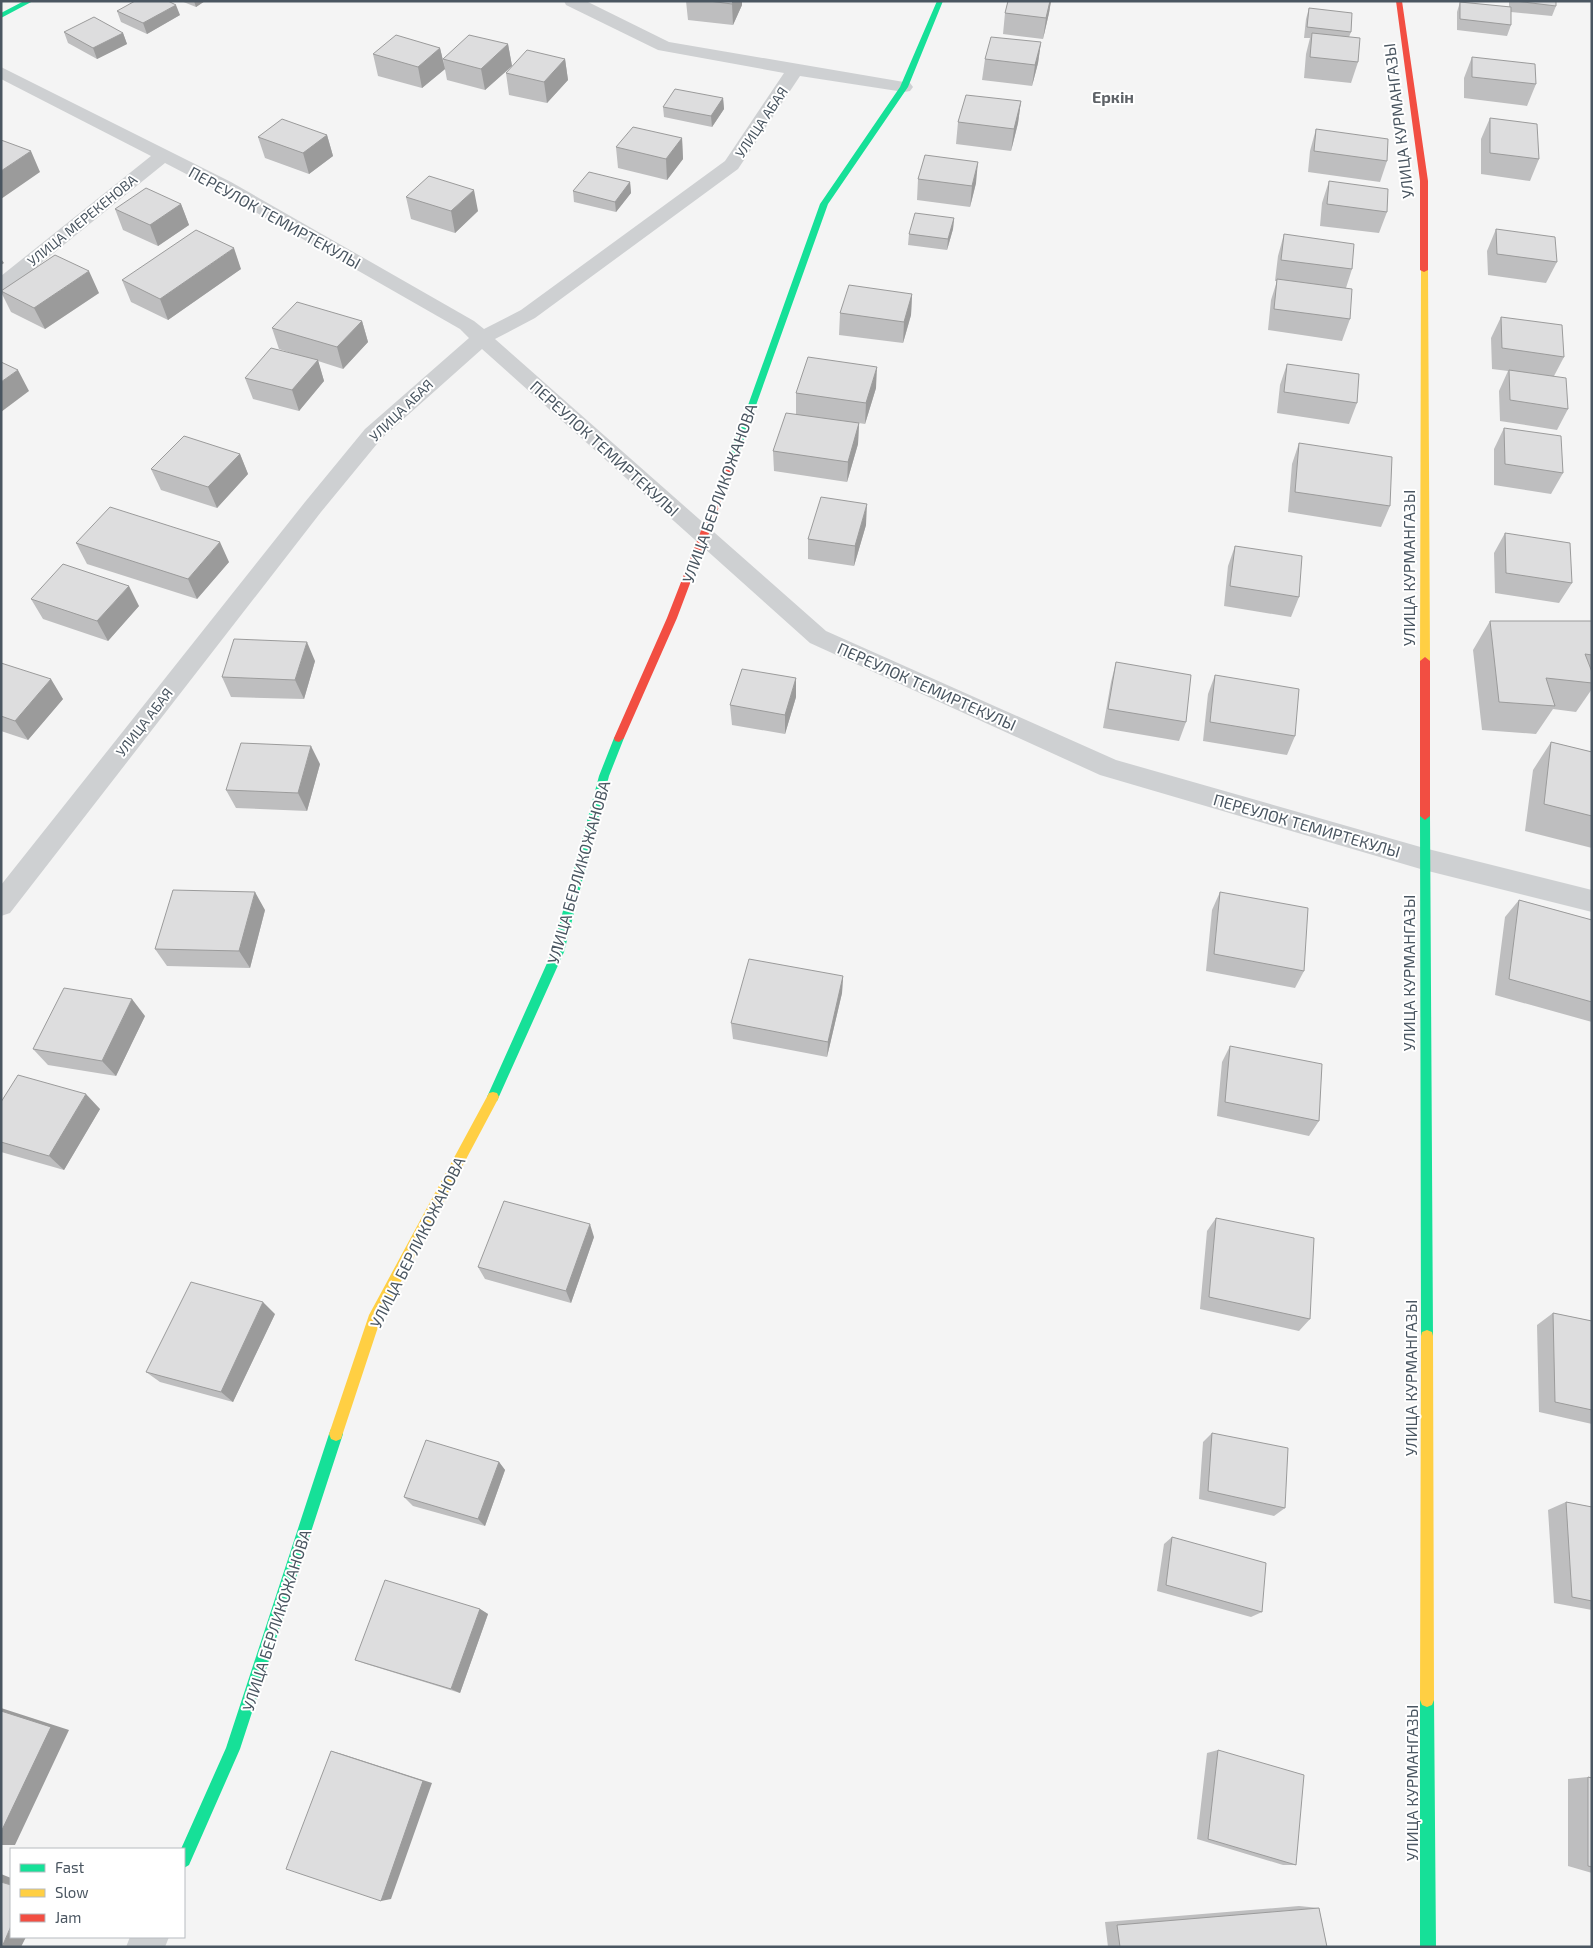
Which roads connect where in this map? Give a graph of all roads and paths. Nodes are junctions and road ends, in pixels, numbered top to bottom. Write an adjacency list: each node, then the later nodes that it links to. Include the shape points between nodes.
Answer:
1 (30, 1): 5 (street)
2 (572, 1): 6 (street, via 664,46)
3 (940, 1): 8 (street, УЛИЦА БЕРЛИКОЖАНОВА)
4 (1399, 1): 13 (street, УЛИЦА КУРМАНГАЗЫ, via 1424,181)
5 (1, 16)
6 (795, 70): 8 (street, УЛИЦА АБАЯ); 11 (street, УЛИЦА АБАЯ, via 732,165 528,314)
7 (1, 72): 9 (street, ПЕРЕУЛОК ТЕМИРТЕКУЛЫ)
8 (904, 87): 12 (street, УЛИЦА БЕРЛИКОЖАНОВА, via 824,204)
9 (163, 155): 10 (street, УЛИЦА МЕРЕКЕНОВА); 11 (street, ПЕРЕУЛОК ТЕМИРТЕКУЛЫ, via 224,186 467,325)
10 (1, 286)
11 (482, 338): 12 (street, ПЕРЕУЛОК ТЕМИРТЕКУЛЫ); 15 (street, УЛИЦА АБАЯ, via 374,434)
12 (705, 536): 13 (street, ПЕРЕУЛОК ТЕМИРТЕКУЛЫ, via 818,638 1108,768); 16 (street, УЛИЦА БЕРЛИКОЖАНОВА, via 604,776 558,952 504,1077 374,1319 233,1749)
13 (1424, 859): 14 (street, ПЕРЕУЛОК ТЕМИРТЕКУЛЫ); 17 (street, УЛИЦА КУРМАНГАЗЫ)
14 (1592, 901)
15 (1, 904)
16 (185, 1858)
17 (1428, 1947)

